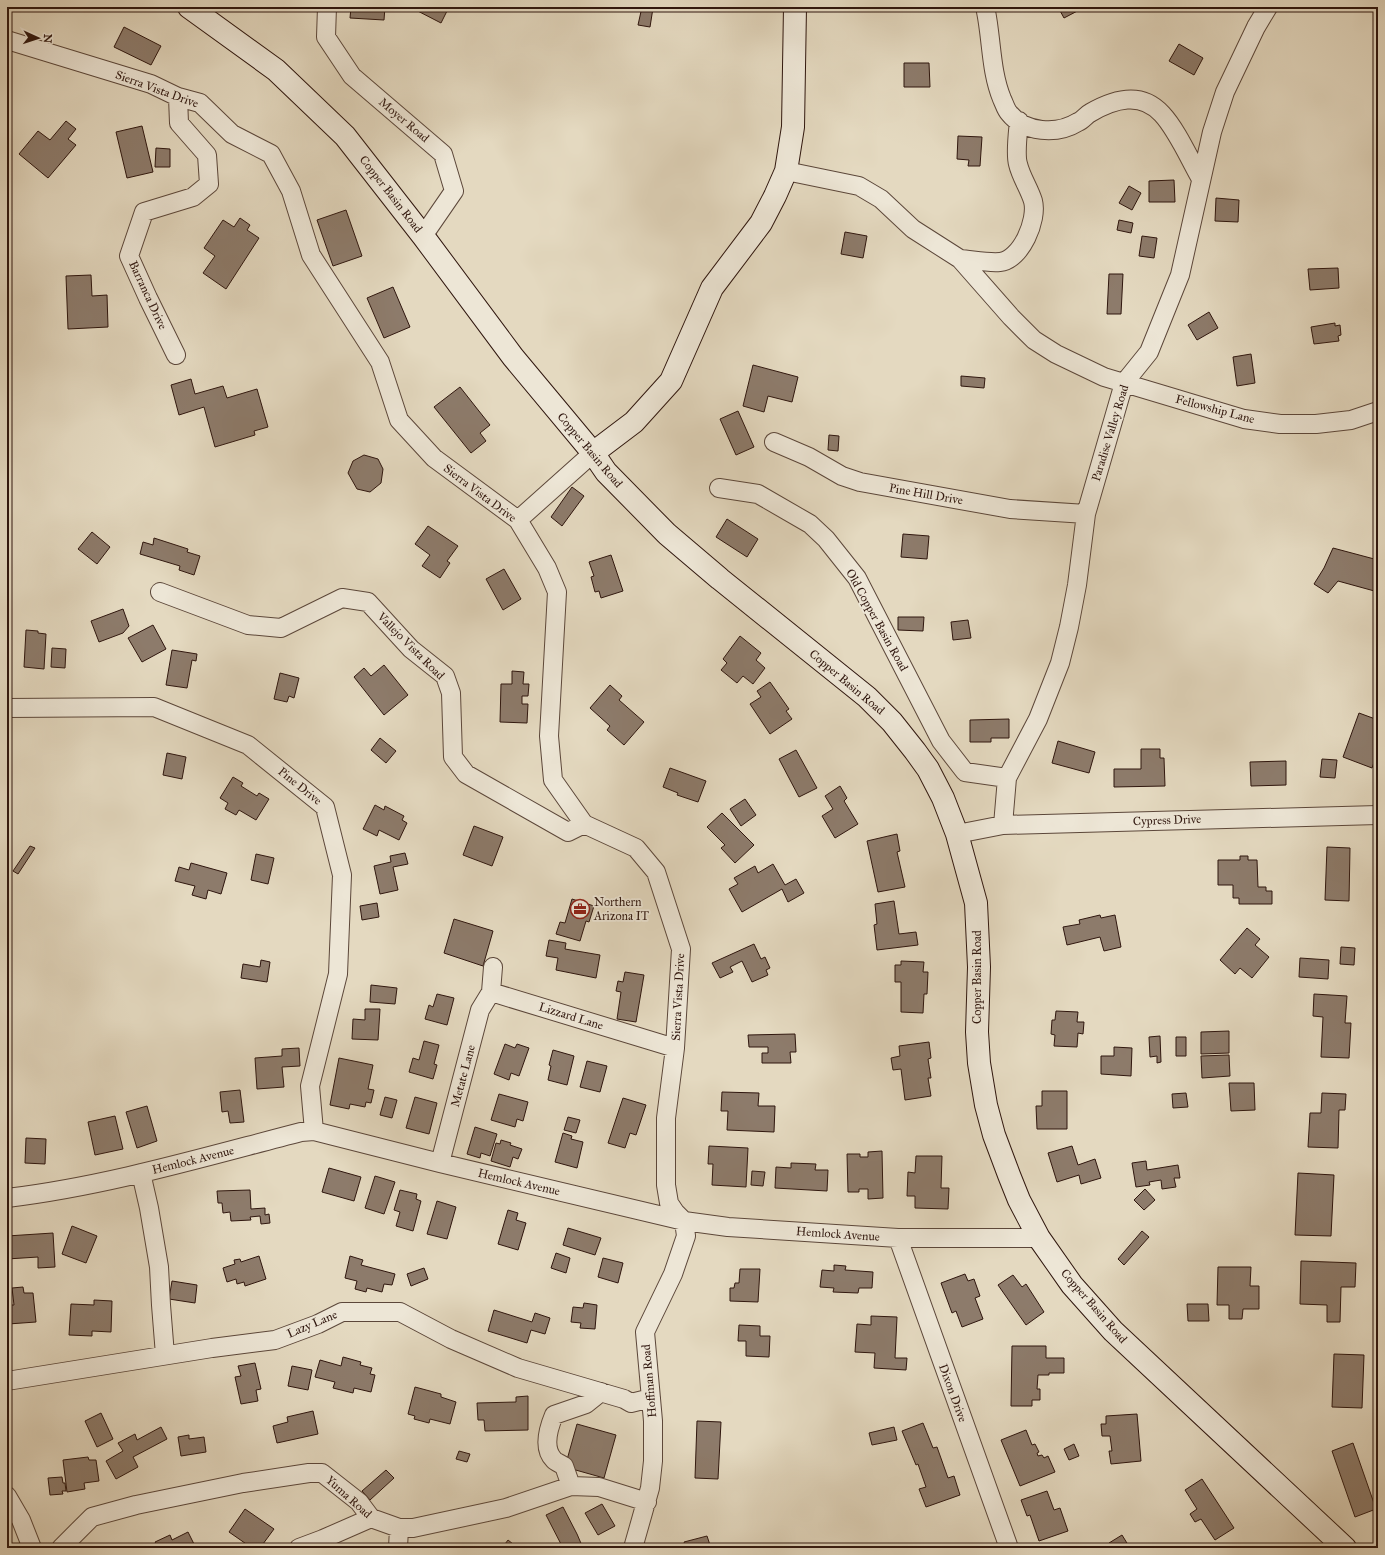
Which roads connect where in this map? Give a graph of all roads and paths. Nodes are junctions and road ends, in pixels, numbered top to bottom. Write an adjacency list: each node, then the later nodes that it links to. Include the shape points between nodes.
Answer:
1 (189, 7): 11 (street, Copper Basin Road, via 276,70 345,136)
2 (327, 7): 11 (street, Moyer Road, via 326,37 352,76 443,154 454,190)
3 (794, 7): 9 (street, via 794,127)
4 (985, 7): 8 (street, via 996,84 1008,113)
5 (1268, 7): 10 (street, Paradise Valley Road, via 1225,92)
6 (7, 40): 7 (street, Sierra Vista Drive, via 151,84)
7 (178, 98): 13 (street, Barranca Drive, via 179,123 207,155 209,184 193,197 144,212 129,256); 20 (street, Sierra Vista Drive, via 200,103 232,134 271,154 292,191 311,255 380,362 399,420 434,458)
8 (1018, 121): 10 (street, via 1042,131 1055,130 1079,122 1089,113 1114,101 1132,99 1149,104 1162,114); 12 (street, via 1018,163 1033,202 1033,220 1026,238 1015,255 1001,262)
9 (786, 171): 12 (street, via 859,186 881,199 913,229); 17 (street, via 761,223 712,288 671,380 634,422)
10 (1201, 179): 14 (street, Paradise Valley Road, via 1180,275 1149,352)
11 (423, 236): 17 (street, Copper Basin Road, via 513,357)
12 (960, 258): 14 (street, Fellowship Lane, via 1034,340 1056,354 1104,377)
13 (176, 355)
14 (1124, 383): 15 (street, Fellowship Lane, via 1244,419 1280,424 1316,424 1351,420); 19 (street, Paradise Valley Road)
15 (1378, 411)
16 (774, 442): 19 (street, Pine Hill Drive, via 810,457 842,476 860,482 1010,509)
17 (593, 453): 20 (street); 27 (street, Copper Basin Road, via 606,472 667,534 880,708 928,769)
18 (719, 488): 23 (street, Old Copper Basin Road, via 758,494 810,524 826,539 857,578 941,741 965,772)
19 (1086, 514): 23 (street, Paradise Valley Road, via 1078,585 1060,662 1038,719)
20 (518, 520): 25 (street, Sierra Vista Drive, via 547,568 557,592 549,736 553,780)
21 (160, 592): 25 (street, Vallejo Vista Road, via 248,625 280,628 342,598 368,602 411,648 445,676 451,693 453,757 466,774 568,832)
22 (7, 708): 31 (street, Pine Drive, via 154,707 248,745 325,807 342,875 338,974 310,1086)
23 (1007, 778): 26 (street, Paradise Valley Road)
24 (1378, 814): 26 (street, Cypress Drive)
25 (584, 824): 30 (street, Sierra Vista Drive, via 636,848 656,872 681,949)
26 (1003, 825): 27 (street, Cypress Drive)
27 (958, 834): 37 (street, Copper Basin Road, via 976,903 979,967 977,1032 986,1105 1009,1175)
28 (493, 967): 29 (street)
29 (491, 992): 30 (street, Lizzard Lane); 32 (street, Metate Lane, via 480,1010)
30 (676, 1048): 35 (street, Sierra Vista Drive, via 666,1118 666,1185 669,1203)
31 (314, 1131): 32 (street, Hemlock Avenue); 33 (street, Hemlock Avenue, via 301,1132)
32 (440, 1163): 35 (street, Hemlock Avenue)
33 (141, 1173): 34 (street, Hemlock Avenue); 38 (street, via 160,1267 160,1305)
34 (7, 1198)
35 (684, 1221): 36 (street, Hemlock Avenue, via 728,1227); 41 (street, Hoffman Road, via 686,1236 672,1274 644,1332)
36 (898, 1238): 37 (street, Hemlock Avenue); 52 (street, Dixon Drive)
37 (1039, 1238): 53 (street, Copper Basin Road, via 1072,1285 1113,1331)
38 (165, 1355): 39 (street, Lazy Lane); 40 (street, Lazy Lane, via 275,1340 342,1312 400,1312 451,1340 518,1368)
39 (7, 1381)
40 (601, 1392): 41 (street, Lazy Lane, via 631,1403); 42 (street, via 586,1404 554,1415 549,1426 549,1452 554,1460 564,1466)
41 (651, 1398): 44 (street, Hoffman Road, via 653,1461)
42 (570, 1486): 44 (street, Yuma Road, via 600,1487); 46 (street, Yuma Road, via 506,1508 413,1528)
43 (7, 1496): 47 (street, via 21,1520)
44 (647, 1502): 51 (street, Hoffman Road)
45 (371, 1518): 46 (street, Yuma Road); 48 (street, Yuma Road, via 359,1502 322,1473 309,1473 243,1483 136,1505 92,1517); 49 (street)
46 (399, 1528): 50 (street)
47 (32, 1548)
48 (60, 1548)
49 (299, 1548)
50 (398, 1548)
51 (633, 1548)
52 (1009, 1548)
53 (1345, 1548)

